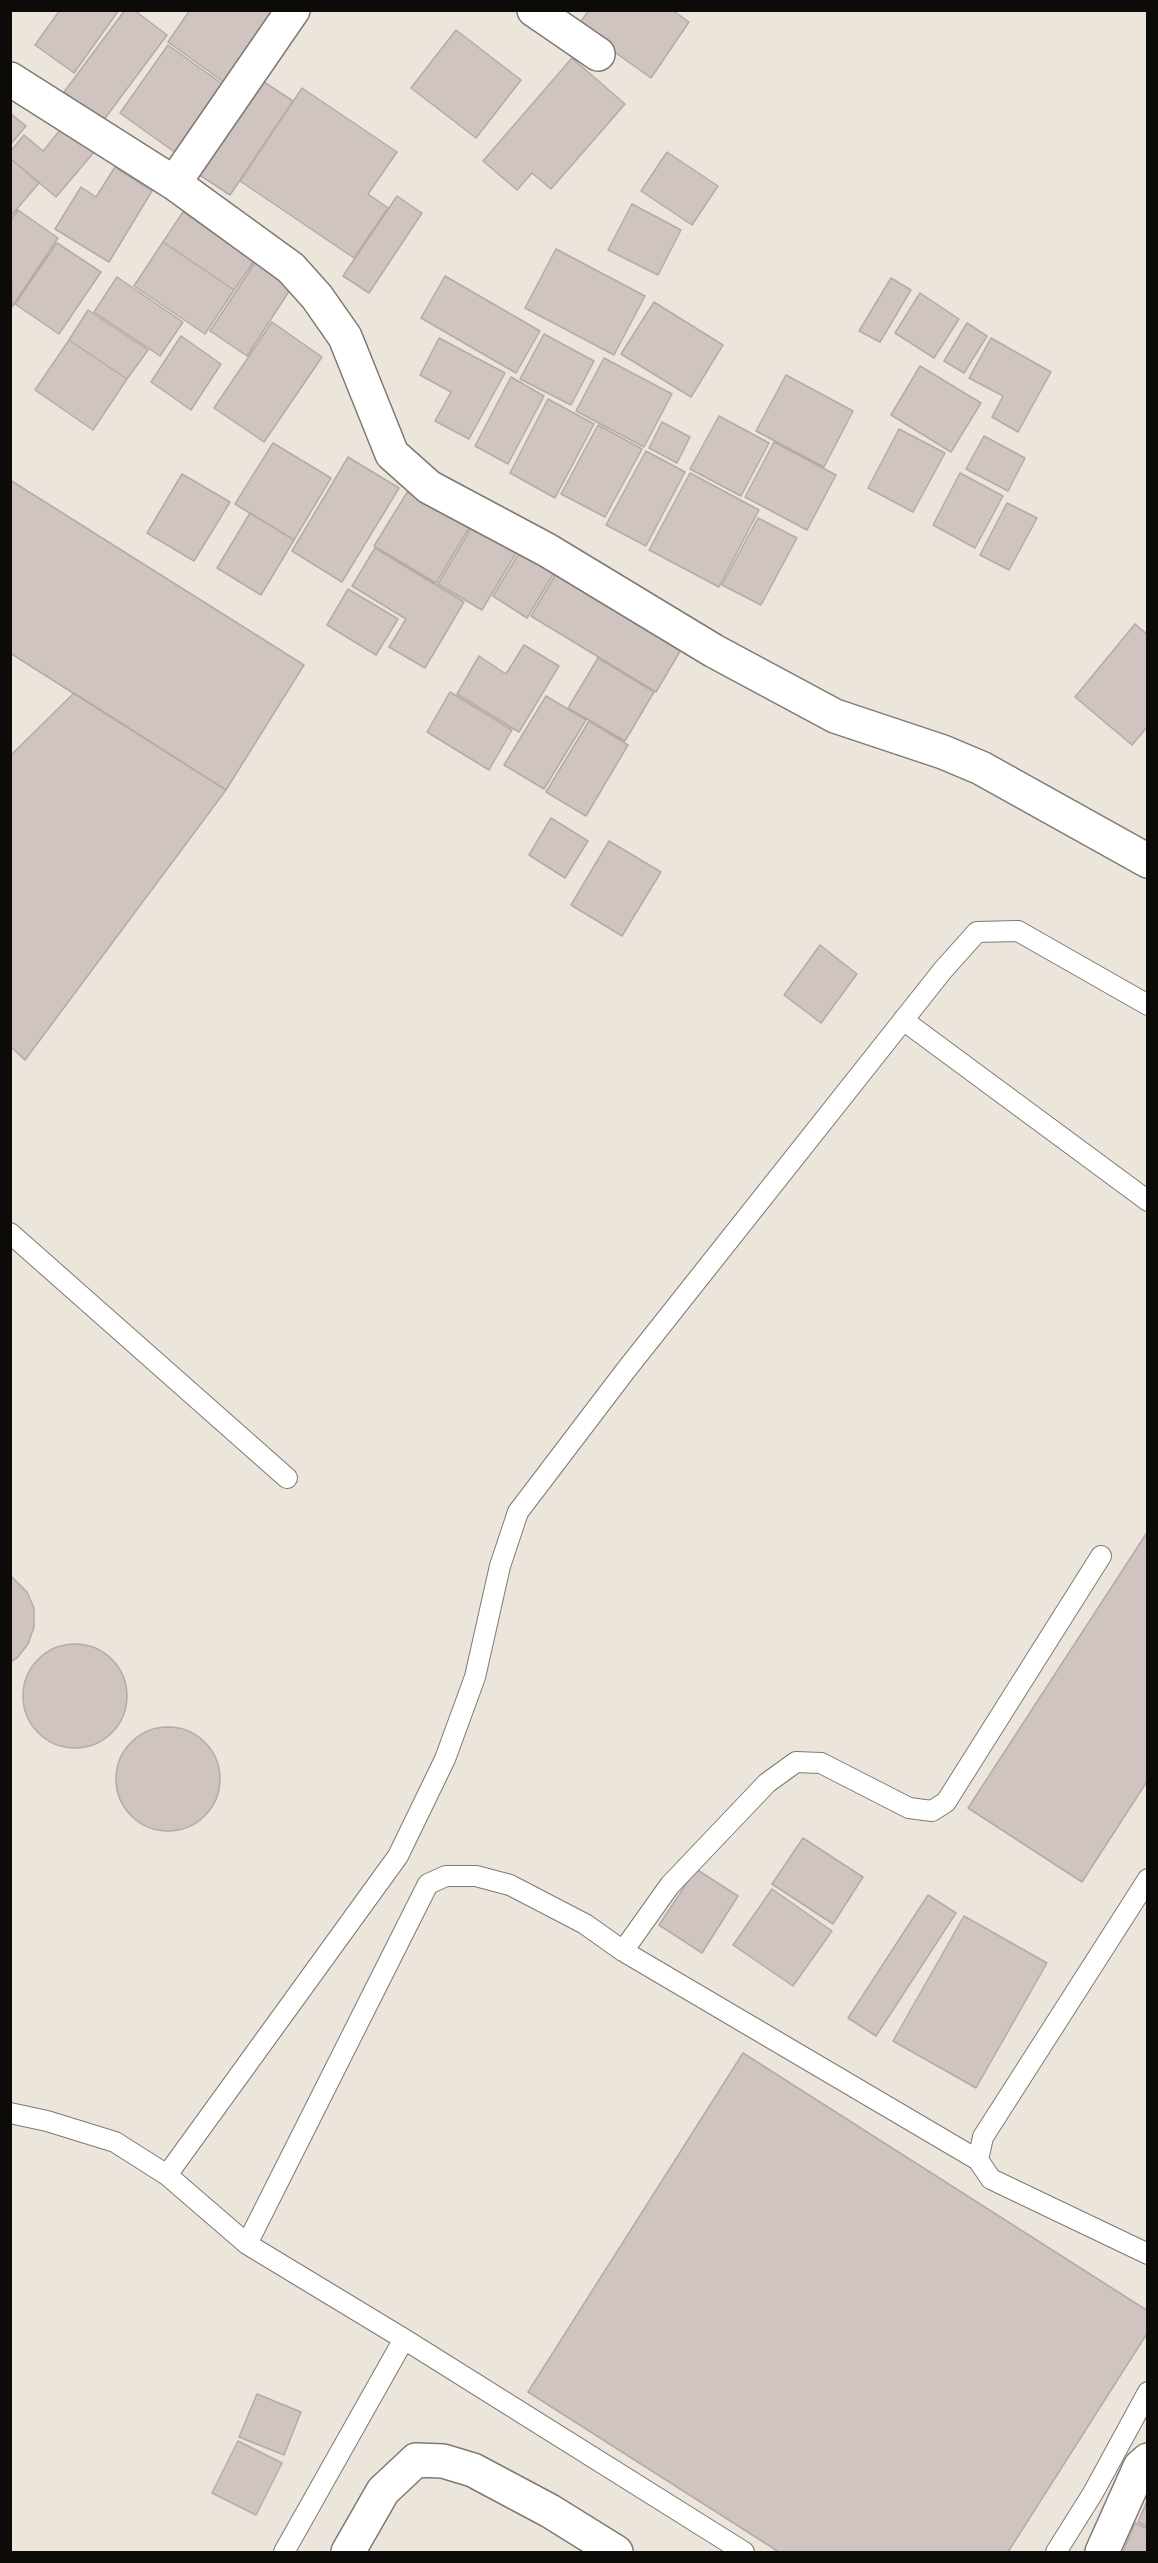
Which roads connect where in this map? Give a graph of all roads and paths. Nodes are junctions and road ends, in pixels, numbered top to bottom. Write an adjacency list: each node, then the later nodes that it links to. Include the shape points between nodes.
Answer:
1 (292, 10): 5 (street)
2 (534, 10): 3 (street)
3 (598, 54)
4 (10, 79): 5 (street)
5 (174, 183): 6 (street, via 291,268 317,297 345,337 392,454 429,487 547,550 714,651 835,716 981,768)
6 (1148, 861)
7 (1148, 1005): 8 (lane, via 1018,931 976,932)
8 (903, 1020): 9 (lane); 17 (lane, via 518,1512 500,1566 475,1677 445,1759 398,1856)
9 (1148, 1201)
10 (10, 1233): 11 (lane)
11 (287, 1478)
12 (1101, 1556): 14 (lane, via 946,1802 933,1811 909,1808 821,1763 796,1762 767,1783 670,1885)
13 (1148, 1879): 16 (lane, via 983,2137)
14 (623, 1951): 16 (lane); 18 (lane, via 585,1924 510,1885 476,1876 446,1876 428,1884)
15 (10, 2113): 17 (lane, via 116,2142)
16 (978, 2160): 19 (lane, via 991,2179)
17 (167, 2175): 18 (lane)
18 (247, 2244): 20 (lane)
19 (1148, 2254)
20 (404, 2339): 23 (lane); 26 (lane)
21 (1148, 2392): 27 (lane)
22 (1148, 2460): 28 (street, via 1140,2467)
23 (284, 2553)
24 (348, 2553): 25 (street, via 383,2491 416,2460 443,2461 473,2470 550,2511)
25 (616, 2553)
26 (744, 2553)
27 (1056, 2553)
28 (1102, 2553)

